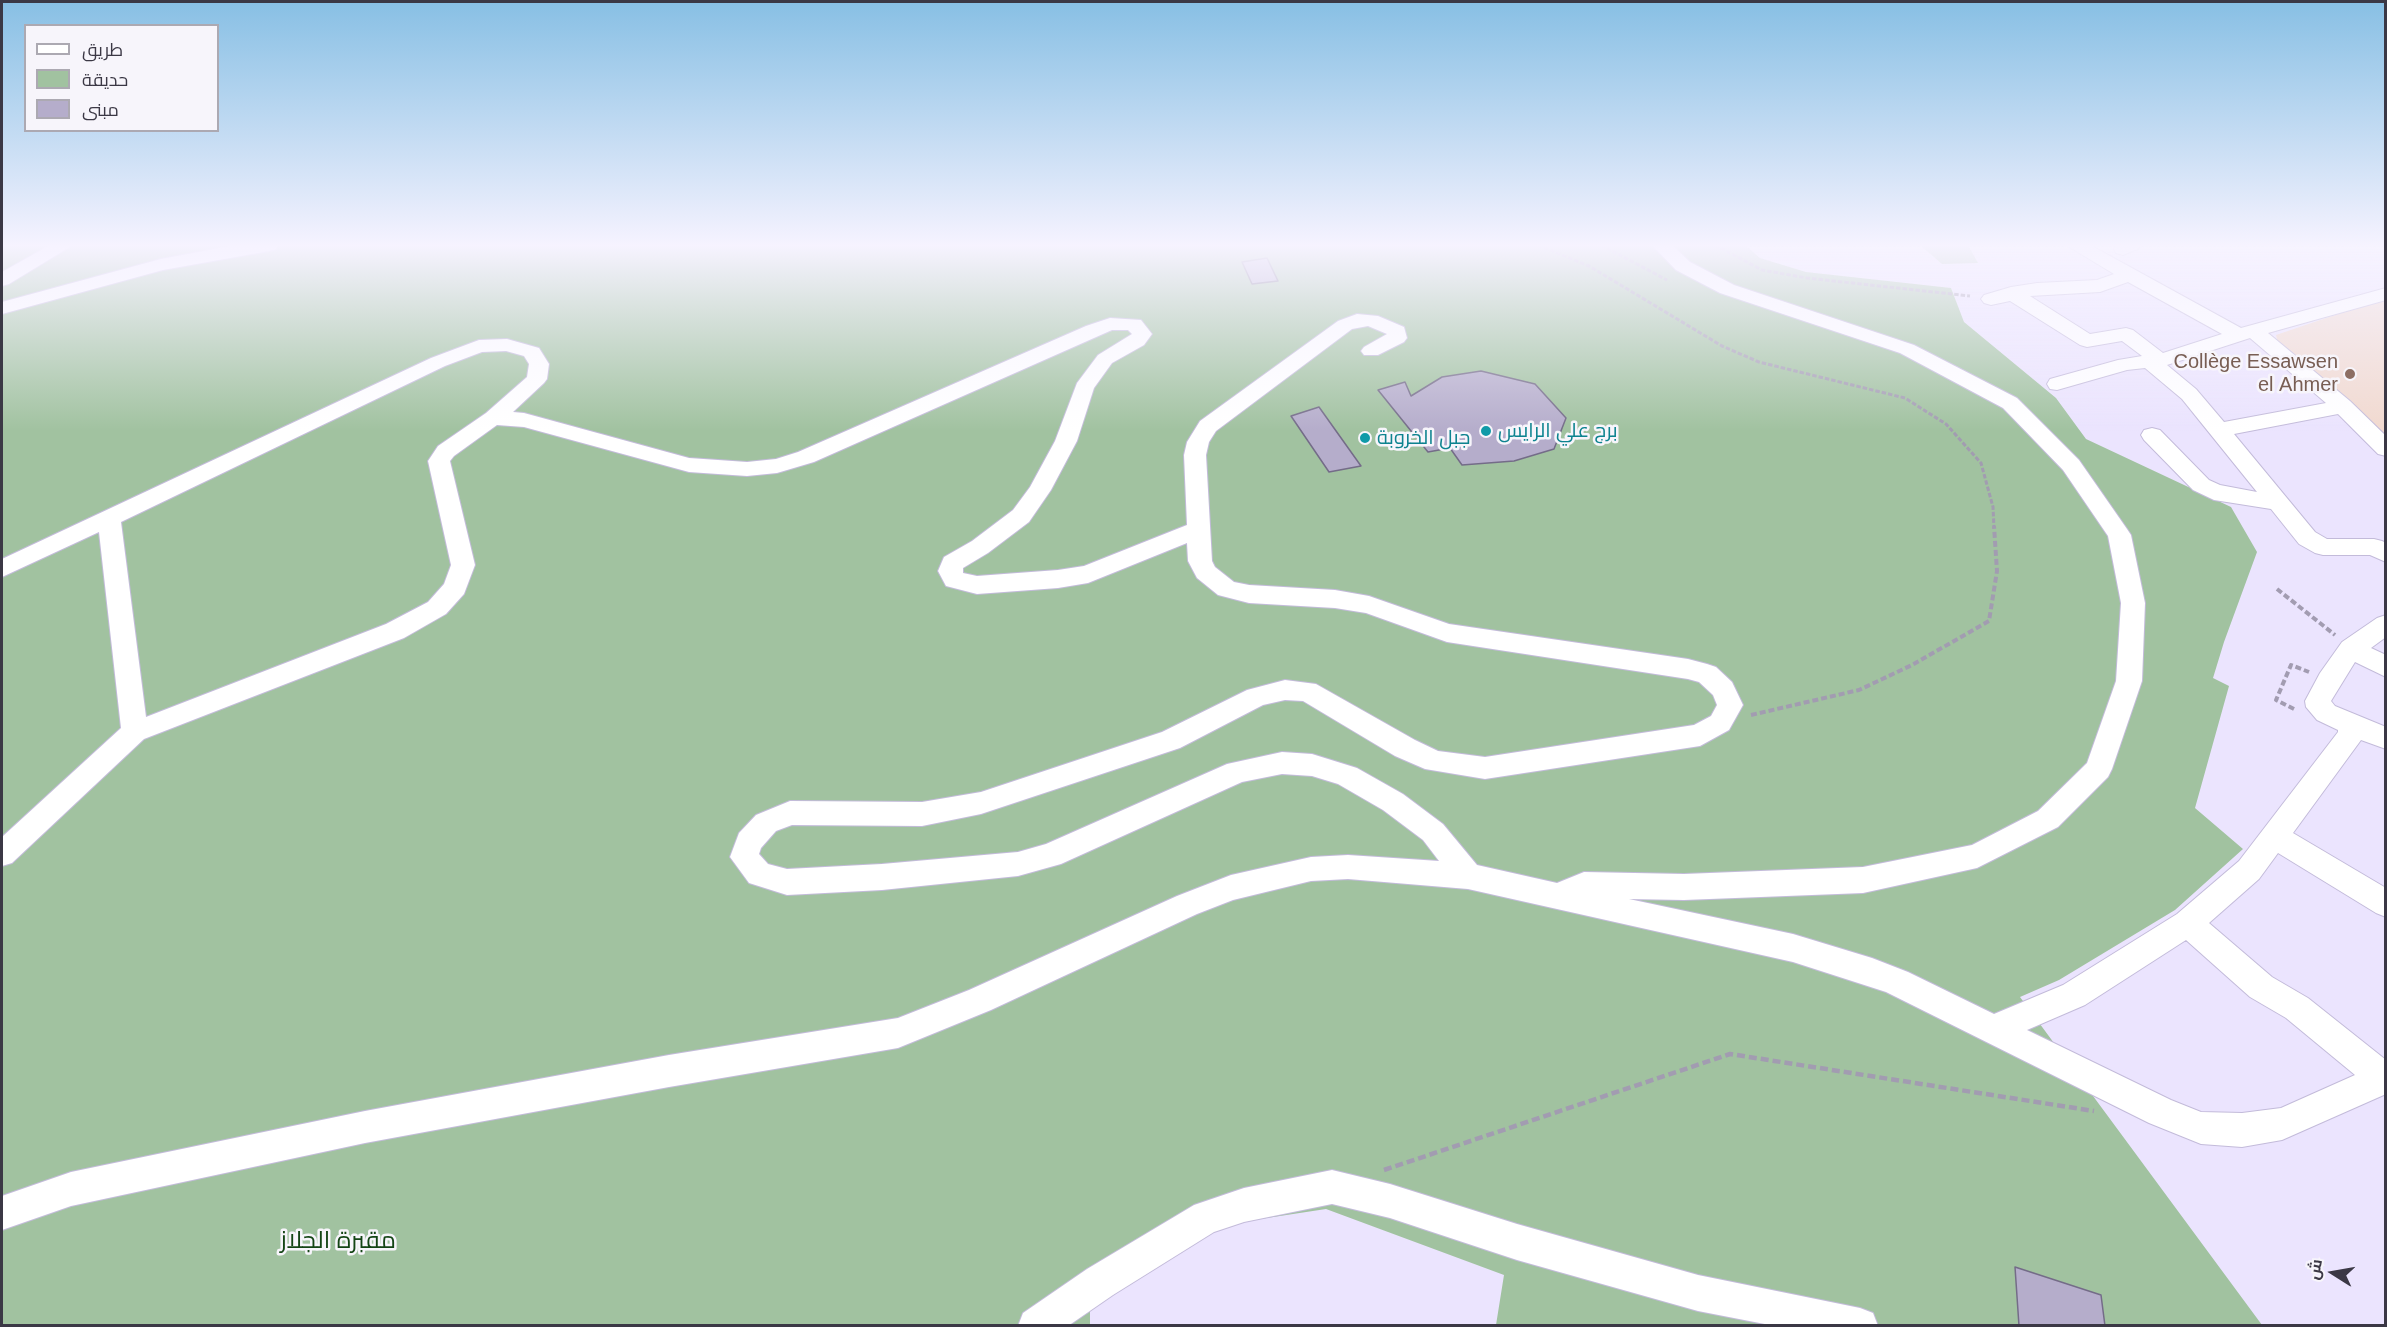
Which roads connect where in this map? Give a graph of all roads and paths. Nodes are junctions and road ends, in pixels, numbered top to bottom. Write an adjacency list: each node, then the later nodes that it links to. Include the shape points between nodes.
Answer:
1 (1657, 307): 24 (path, via 1722,346 1759,362 1905,398 1946,424 1981,463 1993,507 1997,571 1989,621 1859,690)
2 (1779, 307): 31 (street, via 1907,349 2010,403 2072,465 2119,535 2133,603 2129,681 2098,769 2048,819 1977,856 1863,880 1584,885)
3 (2033, 307): 8 (street, via 2087,341 2126,334)
4 (2196, 307): 6 (street)
5 (2339, 307): 6 (street)
6 (2247, 333): 8 (street); 10 (street)
7 (1371, 351): 17 (street, via 1397,338 1397,331 1371,320 1345,325 1208,426 1195,454)
8 (2155, 361): 9 (street, via 2125,364); 12 (street)
9 (2057, 384)
10 (2343, 406): 12 (street); 14 (street)
11 (494, 418): 16 (street, via 537,380 539,364 532,352 507,345 479,346 438,362); 17 (street, via 525,420 689,465 747,469 777,466 806,457 1093,330 1110,324 1134,324 1142,334 1137,341 1105,359 1084,388 1066,441 1021,516 952,563 950,571 955,580 977,585 1088,574); 26 (street, via 446,451 439,461 463,565 455,588 437,608 395,631)
12 (2220, 430): 15 (street)
13 (2152, 435): 15 (street, via 2201,485 2214,492)
14 (2385, 449)
15 (2278, 503): 18 (street, via 2314,543 2323,547 2374,547)
16 (109, 518): 19 (street); 26 (street)
17 (1200, 529): 24 (street, via 1200,561 1205,572 1227,589 1369,605 1447,633 1707,674 1723,689 1730,705)
18 (2385, 554)
19 (2, 569)
20 (2277, 589): 22 (path)
21 (2385, 624): 22 (street)
22 (2351, 649): 23 (street); 25 (street, via 2318,701 2326,713)
23 (2385, 667)
24 (1720, 723): 30 (street, via 1700,735 1485,768 1436,761 1405,748 1307,691 1285,690 1256,697 1171,740 981,803 922,814 789,813 766,823 749,842 744,857 759,874 787,882 1018,864 1051,855 1237,772 1282,763 1312,765 1347,776 1393,802 1433,832)
25 (2353, 725): 27 (street); 28 (street, via 2350,736)
26 (135, 732): 29 (street)
27 (2385, 739)
28 (2274, 836): 32 (street); 33 (street, via 2249,870)
29 (2, 854)
30 (1468, 876): 31 (street); 38 (street, via 1311,868 1230,888 1187,905 980,1000 897,1033 365,1127 70,1189)
31 (1557, 896): 34 (street, via 1793,948 1872,972)
32 (2385, 904)
33 (2188, 923): 34 (street, via 2074,995); 35 (street, via 2261,987 2297,1008)
34 (1990, 1030): 35 (street, via 2201,1128 2242,1130 2282,1124)
35 (2385, 1078)
36 (2101, 1112): 37 (path, via 1730,1054)
37 (1377, 1172)
38 (2, 1213)
39 (1036, 1326): 40 (street, via 1206,1217 1332,1187 1698,1293)
40 (1860, 1326)

